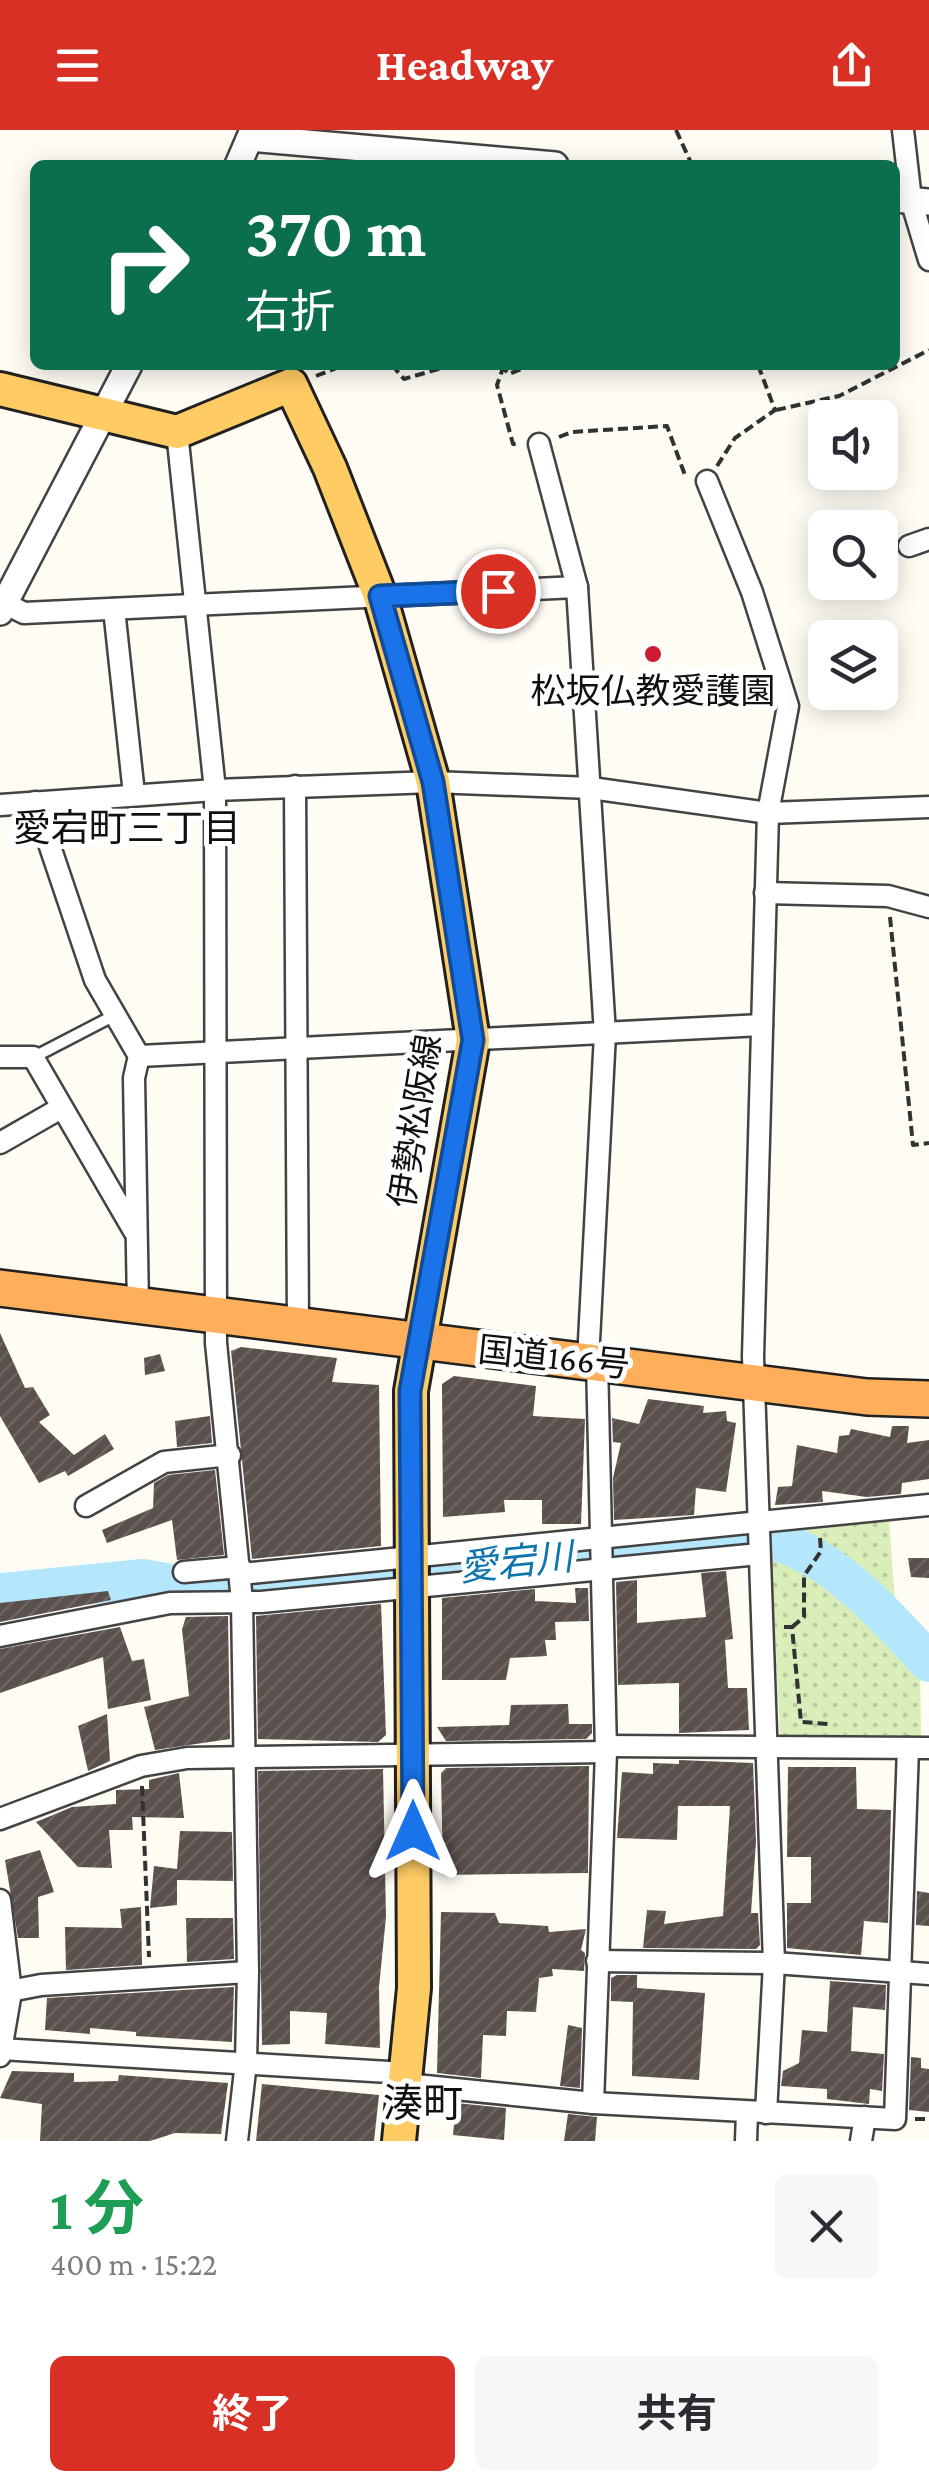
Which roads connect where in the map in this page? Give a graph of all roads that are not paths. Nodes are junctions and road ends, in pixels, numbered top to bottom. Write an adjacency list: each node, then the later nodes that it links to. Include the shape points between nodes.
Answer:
1 (903, 130): 5 (street)
2 (251, 134): 3 (street); 4 (street)
3 (240, 160)
4 (507, 160)
5 (912, 200): 6 (street)
6 (929, 260)
7 (125, 370): 10 (street)
8 (286, 375): 11 (main road, 伊勢松阪線); 15 (main road, 伊勢松阪線)
9 (0, 389): 10 (main road)
10 (99, 415): 11 (main road); 17 (street)
11 (177, 432): 16 (street)
12 (539, 444): 14 (street)
13 (707, 482): 27 (street, via 788,706)
14 (577, 587): 15 (street); 21 (street)
15 (380, 596): 16 (street); 19 (main road, 伊勢松阪線)
16 (194, 605): 18 (street); 22 (street)
17 (2, 607): 18 (street, via 24,613)
18 (114, 609): 23 (street)
19 (433, 782): 20 (street); 21 (street); 33 (main road, 伊勢松阪線)
20 (295, 786): 22 (street); 34 (street)
21 (591, 788): 27 (street); 32 (street)
22 (216, 790): 23 (street); 35 (street)
23 (134, 794): 24 (street)
24 (35, 802): 25 (street); 30 (street, via 94,980)
25 (0, 806)
26 (929, 807): 27 (street)
27 (768, 814): 28 (street)
28 (765, 894): 29 (street, via 888,896); 31 (street)
29 (929, 908)
30 (113, 1016): 36 (street); 38 (lane)
31 (762, 1025): 32 (street); 48 (street)
32 (604, 1034): 33 (street); 47 (street)
33 (473, 1040): 34 (street); 46 (main road, 伊勢松阪線)
34 (299, 1048): 35 (street); 45 (street)
35 (217, 1052): 36 (street); 44 (street)
36 (139, 1056): 41 (street)
37 (0, 1057): 38 (street)
38 (33, 1057): 39 (street)
39 (60, 1108): 40 (street); 41 (street)
40 (0, 1143)
41 (134, 1233): 43 (street)
42 (0, 1288): 43 (highway, 国道166号)
43 (138, 1307): 44 (highway, 国道166号)
44 (220, 1317): 45 (highway, 国道166号); 50 (street, via 216,1343)
45 (298, 1328): 46 (highway, 国道166号)
46 (418, 1342): 47 (highway, 国道166号); 58 (main road, 伊勢松阪線, via 410,1391)
47 (592, 1360): 48 (highway, 国道166号); 54 (street)
48 (754, 1382): 49 (highway, 国道166号); 53 (street)
49 (929, 1400)
50 (230, 1455): 52 (street, via 164,1462); 59 (street)
51 (929, 1505): 53 (street)
52 (86, 1506)
53 (757, 1525): 54 (street); 55 (street)
54 (600, 1537): 56 (street); 58 (street)
55 (759, 1554): 56 (street); 61 (street)
56 (601, 1568): 58 (street); 63 (street)
57 (184, 1572): 59 (street)
58 (412, 1572): 59 (street); 59 (street); 64 (main road, 伊勢松阪線)
59 (241, 1583): 60 (street, via 170,1604); 65 (street)
60 (0, 1636)
61 (770, 1747): 62 (street); 63 (street); 69 (street)
62 (919, 1748): 70 (street)
63 (606, 1749): 64 (street); 68 (street)
64 (412, 1752): 65 (street); 76 (main road, 伊勢松阪線, via 414,1988)
65 (245, 1754): 66 (street, via 141,1766); 71 (street)
66 (0, 1819)
67 (0, 1900): 73 (street)
68 (597, 1961): 69 (street); 77 (street)
69 (774, 1963): 70 (street); 78 (street)
70 (903, 1971): 72 (street); 79 (street, via 895,2119)
71 (248, 1972): 73 (street); 75 (street)
72 (929, 1974)
73 (5, 1993): 74 (street)
74 (1, 2051): 75 (street)
75 (246, 2062): 76 (street); 80 (street)
76 (406, 2078): 77 (street); 81 (main road, 伊勢松阪線)
77 (593, 2103): 78 (street)
78 (756, 2112): 79 (street); 82 (street)
79 (865, 2117): 83 (street)
80 (237, 2141)
81 (399, 2141)
82 (746, 2141)
83 (861, 2141)

